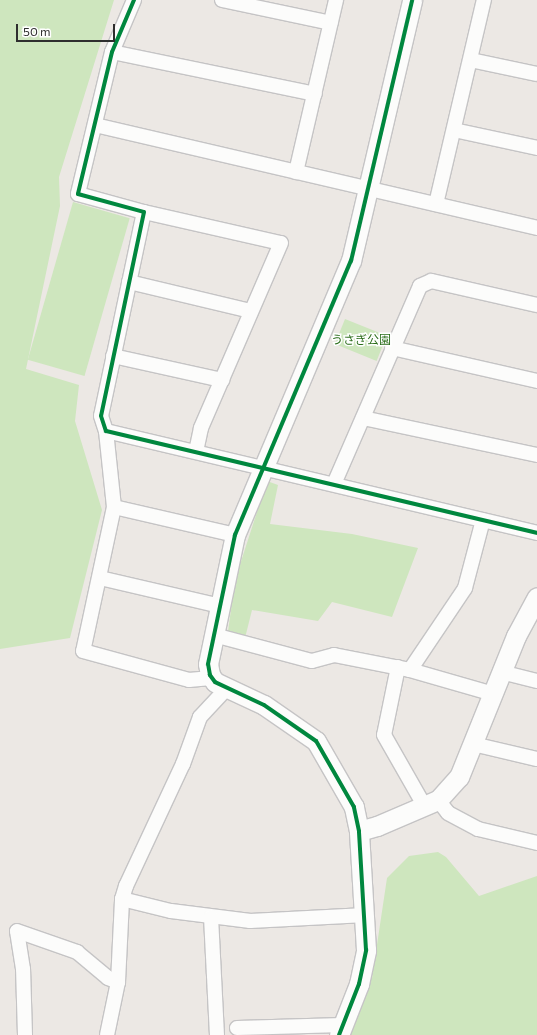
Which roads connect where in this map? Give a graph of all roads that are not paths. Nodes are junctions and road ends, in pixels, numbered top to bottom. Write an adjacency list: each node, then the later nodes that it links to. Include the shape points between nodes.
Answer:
1 (134, 0): 7 (street)
2 (222, 0): 6 (street)
3 (336, 0): 6 (street)
4 (412, 0): 15 (street)
5 (484, 0): 8 (street)
6 (331, 23): 10 (street)
7 (112, 52): 10 (street); 11 (street)
8 (471, 60): 9 (street); 12 (street)
9 (537, 74)
10 (314, 94): 14 (street)
11 (95, 125): 14 (street); 17 (street, via 78,194)
12 (454, 130): 13 (street); 16 (street)
13 (537, 148)
14 (296, 172): 15 (street)
15 (369, 189): 16 (street); 30 (street, via 351,261)
16 (436, 204): 18 (street)
17 (144, 212): 19 (street); 21 (street, via 281,243)
18 (537, 228)
19 (129, 282): 21 (street); 23 (street)
20 (537, 305): 22 (street, via 431,281 420,286)
21 (251, 312): 24 (street)
22 (392, 348): 25 (street); 26 (street)
23 (113, 356): 24 (street); 27 (street, via 101,416)
24 (222, 380): 28 (street, via 201,428)
25 (537, 381)
26 (363, 418): 29 (street); 31 (street)
27 (106, 431): 28 (street); 32 (street)
28 (196, 451): 30 (street)
29 (537, 455)
30 (263, 468): 31 (street); 35 (street)
31 (334, 484): 33 (street)
32 (114, 507): 35 (street); 36 (street)
33 (482, 520): 34 (street); 40 (street, via 465,588)
34 (537, 533)
35 (236, 535): 38 (street)
36 (100, 578): 38 (street); 42 (street, via 83,651 188,680)
37 (535, 604): 41 (street)
38 (220, 606): 39 (street)
39 (214, 635): 40 (street, via 312,661 334,655); 42 (street, via 208,664)
40 (404, 669): 45 (street); 48 (street, via 384,735)
41 (502, 672): 43 (street); 45 (street)
42 (211, 678): 44 (street)
43 (537, 681)
44 (228, 687): 49 (street, via 264,705 316,740 354,807); 51 (street, via 200,717 183,764)
45 (494, 694): 46 (street)
46 (473, 744): 47 (street); 48 (street, via 459,777)
47 (537, 759)
48 (431, 804): 49 (street); 50 (street, via 478,829)
49 (359, 831): 52 (street)
50 (537, 843)
51 (122, 899): 53 (street); 54 (street)
52 (366, 915): 53 (street, via 250,921); 56 (street, via 366,950 359,984)
53 (211, 917): 59 (street)
54 (118, 982): 57 (street, via 108,978 76,952 17,931 23,969); 58 (street)
55 (237, 1028): 56 (street)
56 (341, 1030)
57 (25, 1035)
58 (107, 1035)
59 (217, 1035)

